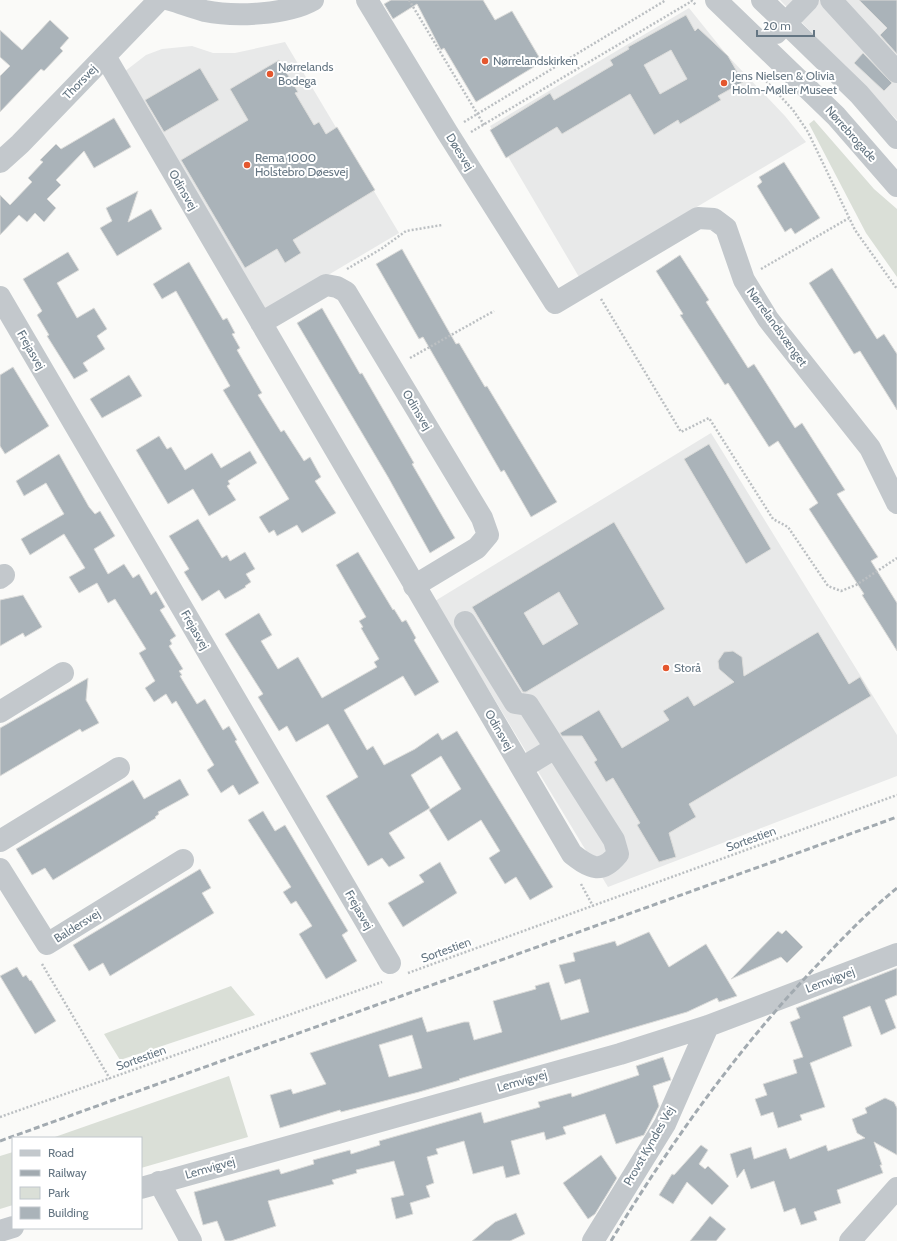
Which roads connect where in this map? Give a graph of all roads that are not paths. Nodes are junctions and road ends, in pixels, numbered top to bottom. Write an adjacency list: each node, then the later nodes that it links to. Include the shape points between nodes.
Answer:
1 (159, 0): 11 (street, Thorsvej)
2 (170, 0): 3 (street, via 206,11 250,14 272,13)
3 (313, 0)
4 (367, 0): 17 (street, Døesvej)
5 (762, 0): 9 (street)
6 (808, 0): 9 (street)
7 (831, 0): 12 (street)
8 (707, 3): 10 (street, Nørrebrogade)
9 (786, 23): 10 (street); 13 (street, via 859,94)
10 (764, 45): 15 (street, Nørrebrogade, via 836,116)
11 (105, 56): 14 (street, Thorsvej); 18 (street, Odinsvej)
12 (897, 72)
13 (897, 138)
14 (0, 162)
15 (897, 186)
16 (0, 297): 33 (street, Frejasvej)
17 (555, 303): 19 (street, Nørrelandsvænget, via 698,218 714,219 726,228 744,280 768,319 870,448)
18 (261, 323): 20 (street, Odinsvej); 20 (street, Odinsvej, via 326,285 346,292 482,518 488,535 477,548)
19 (897, 503)
20 (414, 586): 24 (street, Odinsvej)
21 (465, 622): 22 (street)
22 (493, 666): 24 (street); 26 (street, via 515,703 528,705)
23 (63, 673): 25 (street)
24 (470, 679): 28 (street, Odinsvej)
25 (0, 712)
26 (556, 748): 28 (street); 28 (street, Odinsvej, via 614,840 618,854 612,861 596,868 587,866 572,854)
27 (119, 768): 29 (street)
28 (522, 768)
29 (0, 842)
30 (183, 860): 31 (street, Baldersvej, via 47,944)
31 (0, 869)
32 (897, 954): 34 (street, Lemvigvej)
33 (393, 973)
34 (708, 1026): 35 (street, Lemvigvej, via 620,1054); 40 (street, Provst Kyndes Vej, via 665,1124)
35 (150, 1185): 39 (street)
36 (897, 1188): 41 (street)
37 (12, 1227): 38 (street)
38 (0, 1231)
39 (191, 1241)
40 (592, 1241)
41 (850, 1241)

